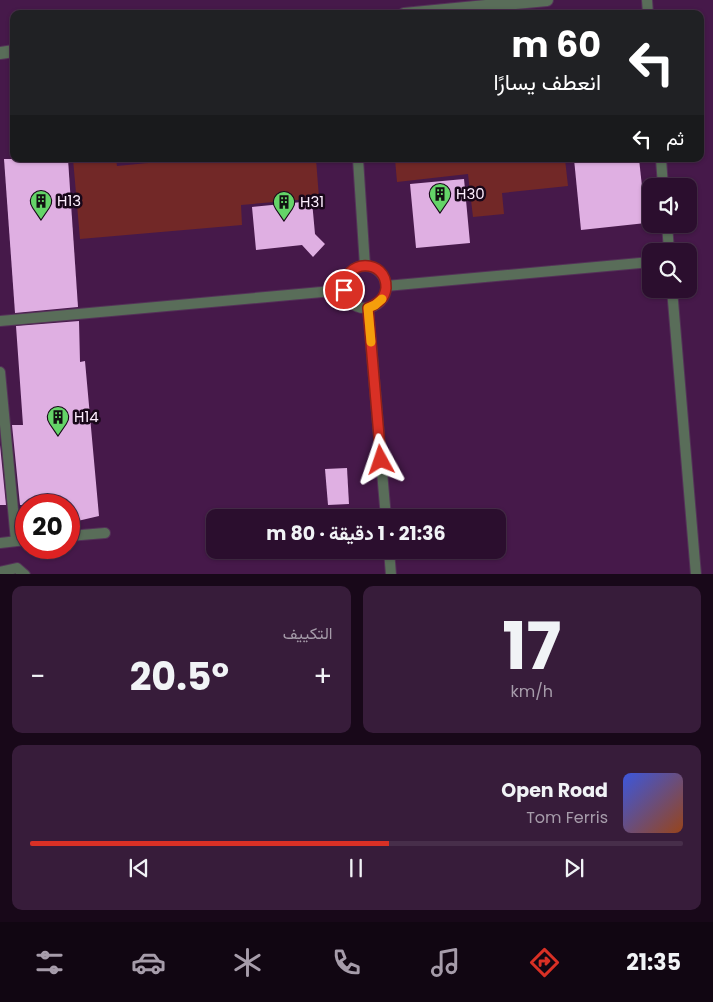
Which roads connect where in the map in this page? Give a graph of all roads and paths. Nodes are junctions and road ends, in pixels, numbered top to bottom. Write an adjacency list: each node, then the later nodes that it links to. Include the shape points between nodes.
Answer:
1 (547, 0): 2 (street)
2 (445, 10)
3 (358, 162): 7 (lane)
4 (661, 162): 5 (lane)
5 (662, 178)
6 (642, 263): 8 (lane)
7 (365, 266): 8 (lane, via 377,269); 9 (lane, via 349,273)
8 (386, 286): 11 (lane, via 381,300)
9 (344, 290): 11 (lane, via 350,302); 12 (lane)
10 (673, 298): 24 (lane)
11 (368, 308): 15 (lane)
12 (0, 321)
13 (0, 372): 14 (lane)
14 (15, 494)
15 (385, 509)
16 (105, 533): 17 (lane)
17 (80, 535)
18 (15, 542): 19 (lane)
19 (0, 543)
20 (390, 559): 23 (lane)
21 (0, 572): 22 (lane, via 17,568)
22 (25, 574)
23 (391, 574)
24 (696, 574)

